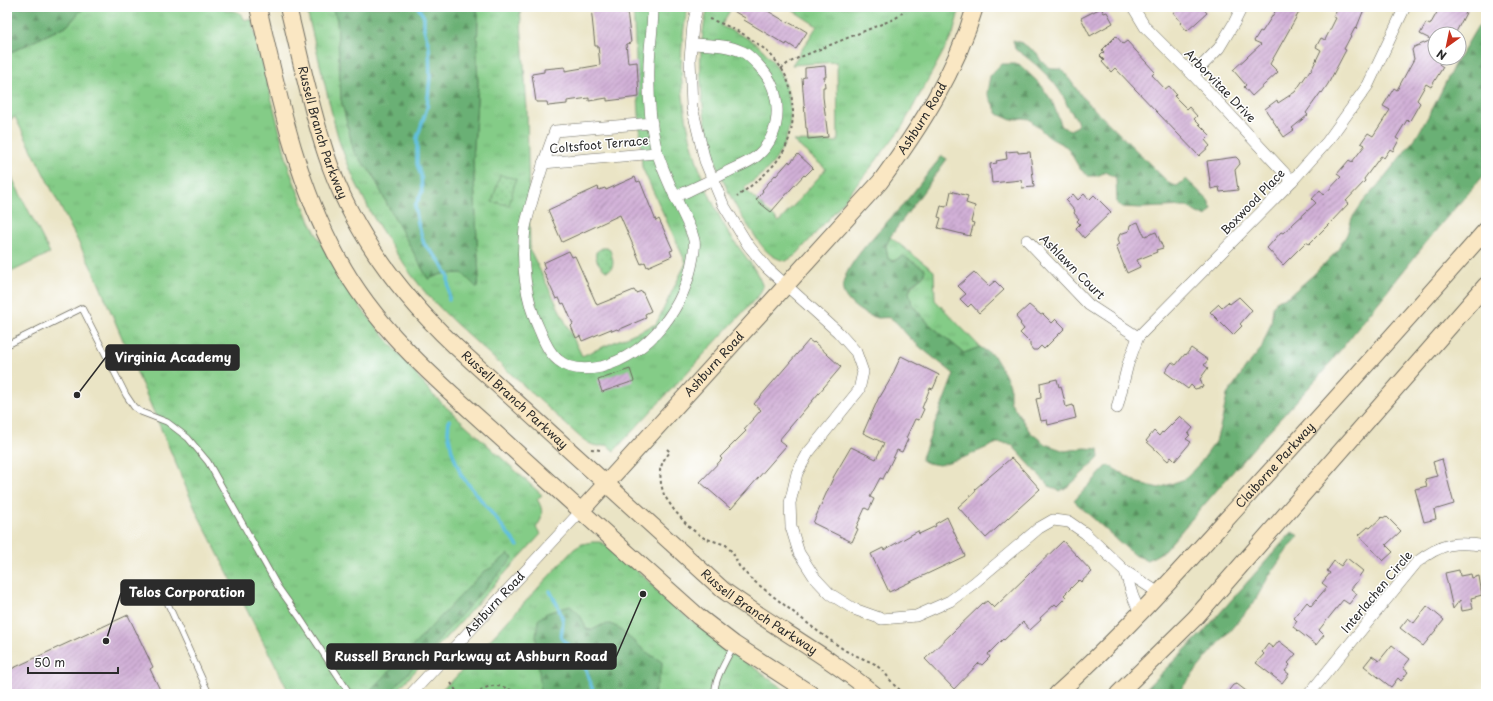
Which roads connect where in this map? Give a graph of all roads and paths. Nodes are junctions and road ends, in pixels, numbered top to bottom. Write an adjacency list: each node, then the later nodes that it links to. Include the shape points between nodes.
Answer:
1 (258, 7): 30 (main road, via 292,149 321,225 339,260 366,302 416,359)
2 (288, 7): 29 (main road, Russell Branch Parkway, via 325,154 343,197 376,258 416,308 436,328)
3 (653, 7): 13 (street, Coltsfoot Terrace, via 649,86)
4 (697, 7): 10 (street)
5 (906, 7): 11 (path, via 894,19 798,58)
6 (975, 7): 22 (main road, Ashburn Road, via 964,40 941,89 909,143 880,182)
7 (1134, 7): 12 (street, Arborvitae Drive, via 1145,27)
8 (1242, 7): 12 (street, via 1219,48)
9 (1406, 7): 17 (street, Boxwood Place, via 1368,85 1327,142)
10 (692, 44): 16 (street, via 692,107 699,142); 16 (street, via 734,48 752,58 774,88 777,101 777,116 767,144 745,164)
11 (781, 69)
12 (1193, 75): 17 (street, Arborvitae Drive)
13 (652, 124): 14 (street, Coltsfoot Terrace); 15 (street, Coltsfoot Terrace, via 555,131)
14 (656, 153): 15 (street, Coltsfoot Terrace); 18 (street, Coltsfoot Terrace)
15 (543, 163): 18 (street, Coltsfoot Terrace, via 525,228 525,279 536,325 549,350 558,361 581,369 594,368 619,360 645,345 670,316 689,274 694,256 694,241)
16 (712, 179): 18 (street); 22 (street, via 723,204 748,245)
17 (1292, 180): 23 (street, Boxwood Place)
18 (675, 197)
19 (1486, 230): 33 (main road, Claiborne Parkway)
20 (1027, 240): 23 (street, Ashlawn Court, via 1089,305)
21 (1486, 285): 49 (main road, via 1195,618)
22 (786, 286): 29 (main road, Ashburn Road); 32 (street, via 838,332 856,352 863,372 859,390 808,453 797,473 790,503 791,527 798,553 814,578 830,594 854,609 882,619 916,616 950,601 1039,528 1053,520 1069,522)
23 (1138, 337): 25 (street, Boxwood Place)
24 (7, 345): 39 (lane, via 82,308 134,407 168,422 188,438 208,462 278,587)
25 (1117, 408)
26 (588, 447): 28 (path, via 592,450)
27 (667, 449): 47 (path, via 670,452 660,470 660,484 674,510 690,528 704,538 726,545 750,578 846,651 875,664)
28 (601, 450)
29 (606, 484): 30 (main road, Ashburn Road); 46 (main road, Russell Branch Parkway, via 723,590)
30 (581, 510): 36 (main road, via 699,617); 40 (street, Ashburn Road)
31 (1486, 546): 50 (street, Interlachen Circle, via 1459,543 1442,546 1417,562)
32 (1125, 571): 33 (street); 35 (street)
33 (1159, 593): 35 (main road, Claiborne Parkway)
34 (168, 604): 38 (lane)
35 (1140, 614): 48 (main road, Claiborne Parkway, via 1102,654)
36 (734, 644): 44 (lane, via 718,678); 45 (main road)
37 (451, 683): 41 (path)
38 (209, 694)
39 (350, 694)
40 (411, 694)
41 (458, 694)
42 (475, 694): 43 (path, via 492,685 503,686)
43 (517, 694)
44 (715, 694)
45 (811, 694)
46 (874, 694)
47 (905, 694)
48 (1057, 694)
49 (1118, 694)
50 (1309, 694)

